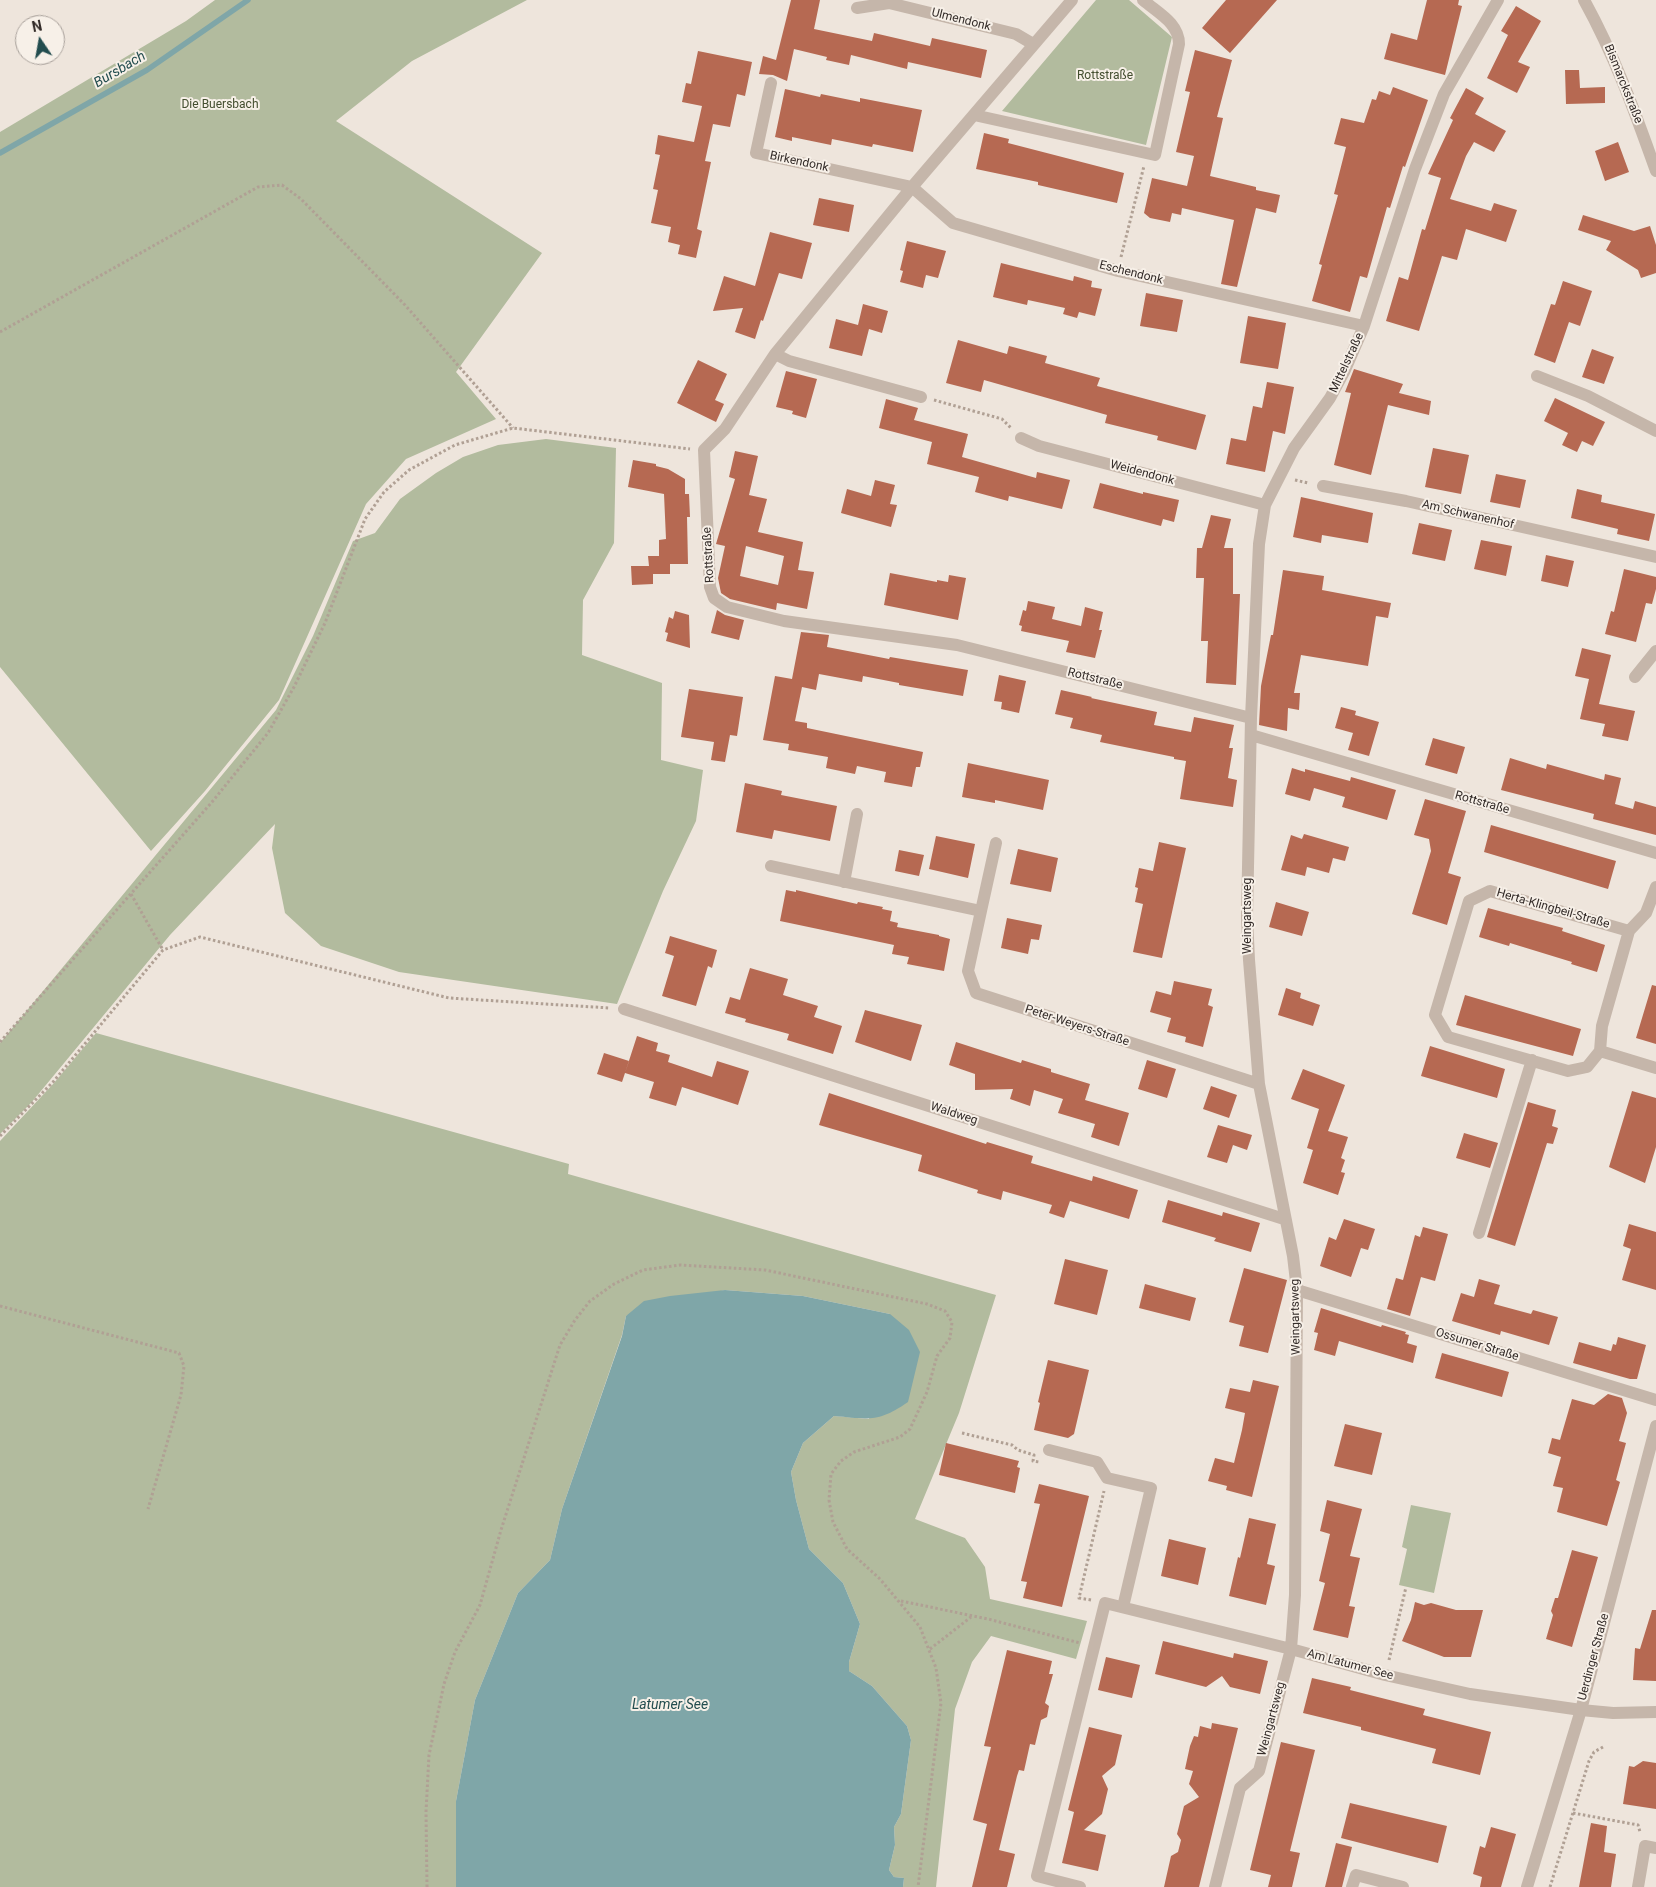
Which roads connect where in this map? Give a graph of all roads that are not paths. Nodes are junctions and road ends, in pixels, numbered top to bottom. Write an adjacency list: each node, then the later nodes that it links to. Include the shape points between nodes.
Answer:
1 (1072, 0): 6 (street)
2 (1144, 0): 8 (street, via 1175,27 1179,35 1155,155)
3 (1498, 0): 11 (street, Mittelstraße, via 1444,94 1415,169)
4 (1584, 0): 9 (street, Bismarckstraße, via 1622,79)
5 (857, 8): 6 (street, Ulmendonk, via 889,3 1016,34)
6 (1033, 44): 8 (street)
7 (772, 83): 10 (street, Birkendonk, via 756,152)
8 (974, 115): 10 (street)
9 (1656, 171)
10 (912, 187): 11 (street, Eschendonk, via 953,223 1118,270); 12 (street)
11 (1364, 326): 18 (street, Mittelstraße, via 1330,398 1294,448)
12 (775, 354): 14 (street, via 789,361); 22 (street, Rottstraße, via 725,429 704,450 710,587 714,598 727,607 784,621 957,646)
13 (1538, 376): 15 (street, via 1588,396)
14 (921, 397)
15 (1656, 431)
16 (1021, 438): 18 (street, Weidendonk, via 1039,446)
17 (1324, 486): 19 (street, Am Schwanenhof)
18 (1265, 505): 22 (street, Mittelstraße, via 1259,544)
19 (1656, 557)
20 (1656, 651): 21 (street)
21 (1635, 677)
22 (1251, 718): 23 (street, Mittelstraße)
23 (1251, 735): 26 (street, Rottstraße); 36 (street, Weingartsweg, via 1247,917)
24 (857, 814): 28 (street)
25 (996, 842): 30 (street, Peter-Weyers-Straße)
26 (1656, 853)
27 (771, 866): 28 (street)
28 (844, 882): 30 (street)
29 (1656, 886): 31 (street, via 1646,913)
30 (980, 911): 36 (street, Peter-Weyers-Straße, via 968,971 976,993)
31 (1629, 931): 33 (street, via 1602,1026); 34 (street, Herta-Klingbeil-Straße, via 1490,891 1469,902 1436,1015 1448,1037)
32 (624, 1009): 37 (street, Waldweg)
33 (1600, 1051): 34 (street, Herta-Klingbeil-Straße, via 1587,1067 1568,1071); 35 (street)
34 (1532, 1060): 38 (street)
35 (1656, 1068)
36 (1259, 1084): 37 (street, Weingartsweg)
37 (1284, 1219): 39 (street, Weingartsweg)
38 (1478, 1233)
39 (1297, 1290): 40 (street, Ossumer Straße); 44 (street, Weingartsweg, via 1295,1596)
40 (1656, 1400)
41 (1656, 1426): 45 (street, Uerdinger Straße)
42 (1049, 1450): 43 (street, via 1097,1462 1107,1478 1151,1488)
43 (1123, 1607): 44 (street, Am Latumer See); 48 (street, Am Latumer See, via 1105,1603)
44 (1291, 1649): 45 (street, Am Latumer See, via 1470,1694); 50 (street, Weingartsweg, via 1259,1771 1240,1788)
45 (1581, 1710): 46 (street, Am Latumer See); 53 (street, Uerdinger Straße)
46 (1656, 1712)
47 (1650, 1847): 54 (street)
48 (1035, 1882): 49 (street)
49 (1080, 1887)
50 (1215, 1887)
51 (1352, 1887): 52 (street, via 1356,1874)
52 (1403, 1887)
53 (1527, 1887)
54 (1638, 1887)

